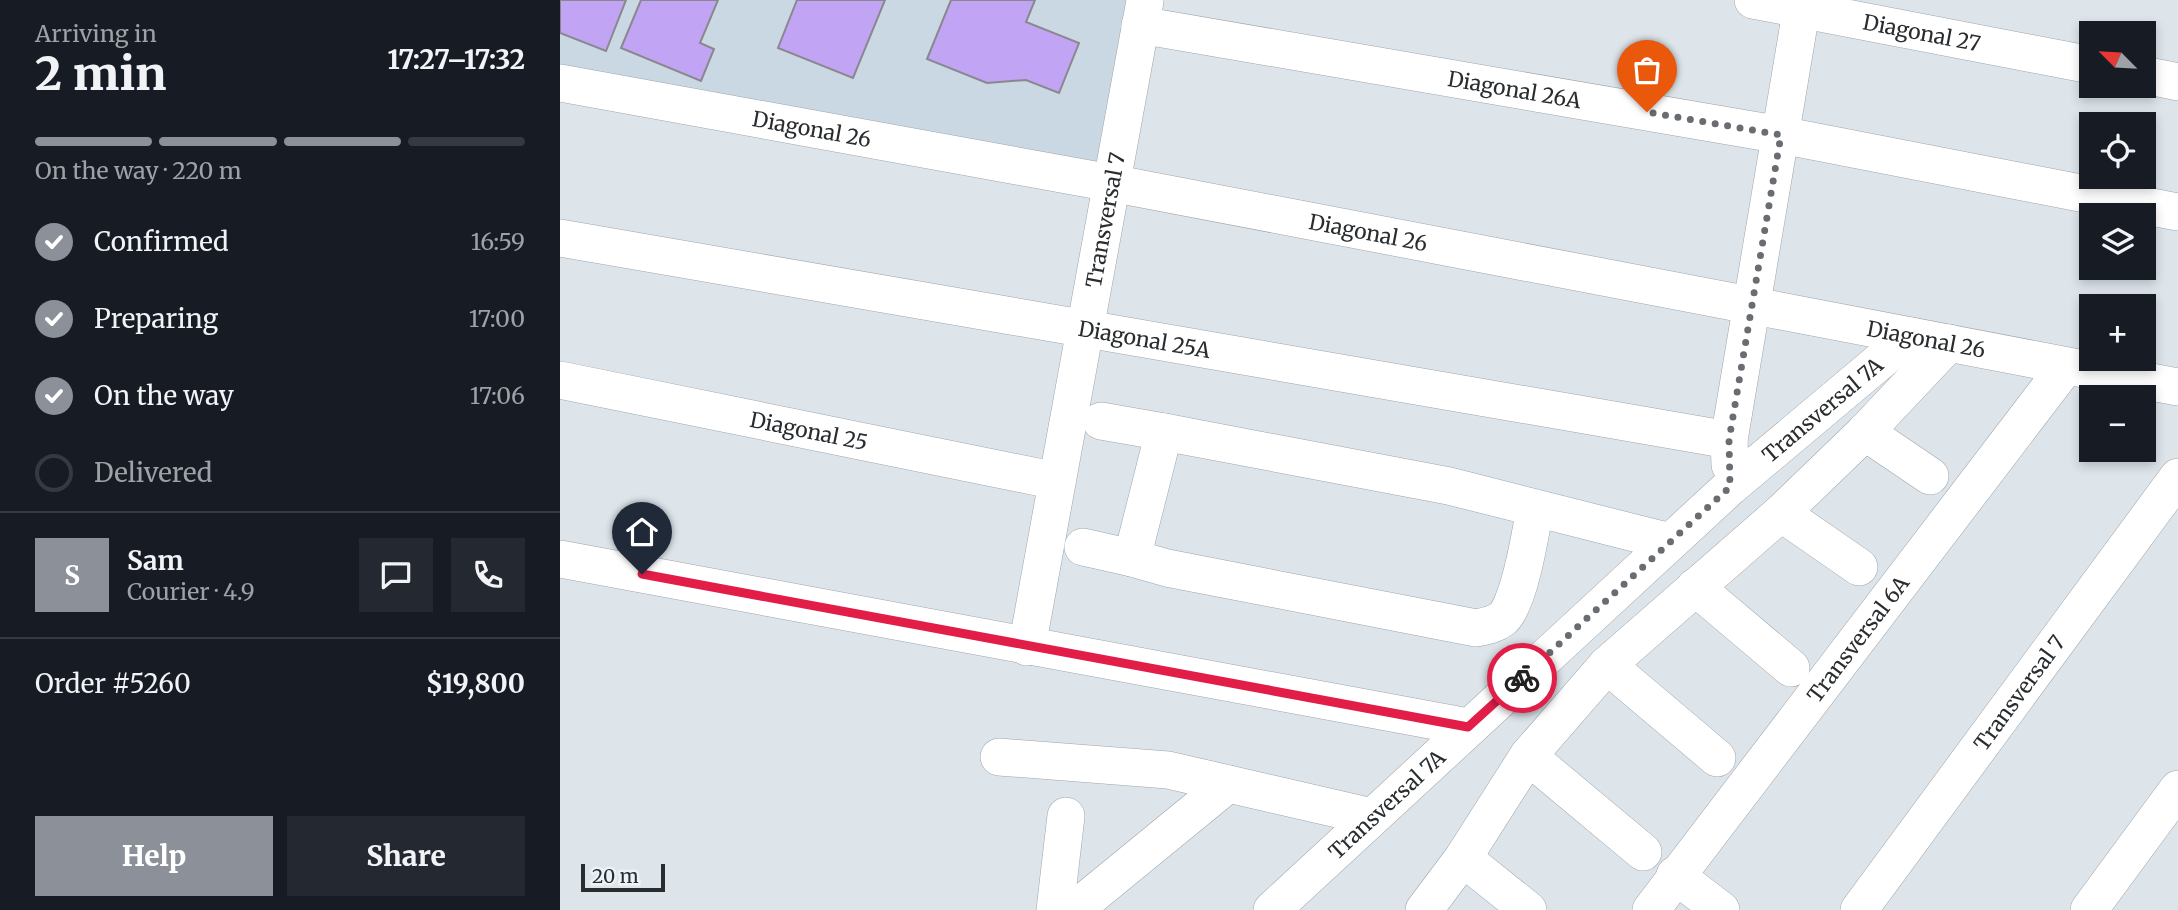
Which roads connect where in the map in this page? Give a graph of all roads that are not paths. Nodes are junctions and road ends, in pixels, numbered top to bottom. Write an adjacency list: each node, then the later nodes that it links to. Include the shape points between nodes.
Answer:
1 (1753, 0): 2 (street, Diagonal 27)
2 (1802, 5): 4 (street, Diagonal 27); 8 (street)
3 (1143, 13): 8 (street, Diagonal 26A); 9 (street, Transversal 7)
4 (2079, 63)
5 (2156, 77): 6 (street)
6 (2178, 82)
7 (560, 83): 9 (street, Diagonal 26)
8 (1781, 135): 10 (street, Diagonal 26A); 12 (street)
9 (1111, 183): 12 (street, Diagonal 26); 13 (street, Transversal 7)
10 (2178, 212)
11 (560, 238): 13 (street, Diagonal 25A)
12 (1752, 305): 14 (street, Diagonal 26); 22 (street)
13 (1085, 328): 22 (street, Diagonal 25A); 25 (street, Transversal 7)
14 (1910, 336): 15 (street, Diagonal 26); 26 (street, Transversal 7A)
15 (1949, 343): 16 (street, Diagonal 26); 21 (street)
16 (2066, 366): 18 (street, Diagonal 26); 49 (street, Transversal 6A)
17 (560, 380): 25 (street, Diagonal 25)
18 (2178, 387)
19 (1101, 421): 20 (street)
20 (1164, 432): 27 (street, via 1449,486); 31 (street)
21 (1865, 432): 23 (street); 28 (street)
22 (1729, 440): 26 (street)
23 (1930, 476)
24 (2178, 477): 57 (street, Transversal 7)
25 (1057, 481): 35 (street, Transversal 7)
26 (1730, 487): 29 (street, Transversal 7A)
27 (1535, 508): 29 (street); 31 (street, via 1521,578 1505,617 1476,628)
28 (1781, 513): 33 (street); 34 (street)
29 (1670, 542): 38 (street, Transversal 7A)
30 (1083, 547): 31 (street)
31 (1132, 558)
32 (560, 559): 35 (street)
33 (1859, 567)
34 (1695, 587): 36 (street); 37 (street)
35 (1027, 647): 38 (street)
36 (1607, 665): 39 (street); 41 (street)
37 (1791, 668)
38 (1468, 727): 45 (street, Transversal 7A)
39 (1528, 756): 47 (street); 48 (street)
40 (999, 757): 42 (street, via 1168,770)
41 (1717, 758)
42 (1228, 783): 45 (street); 51 (street)
43 (2178, 789): 46 (street)
44 (1066, 816): 50 (street)
45 (1372, 817): 52 (street, Transversal 7A)
46 (2167, 824): 58 (street)
47 (1643, 852)
48 (1463, 858): 53 (street); 54 (street)
49 (1675, 876): 55 (street, Transversal 6A); 56 (street)
50 (1055, 910)
51 (1073, 910)
52 (1272, 910)
53 (1424, 910)
54 (1528, 910)
55 (1651, 910)
56 (1721, 910)
57 (1859, 910)
58 (2089, 910)

